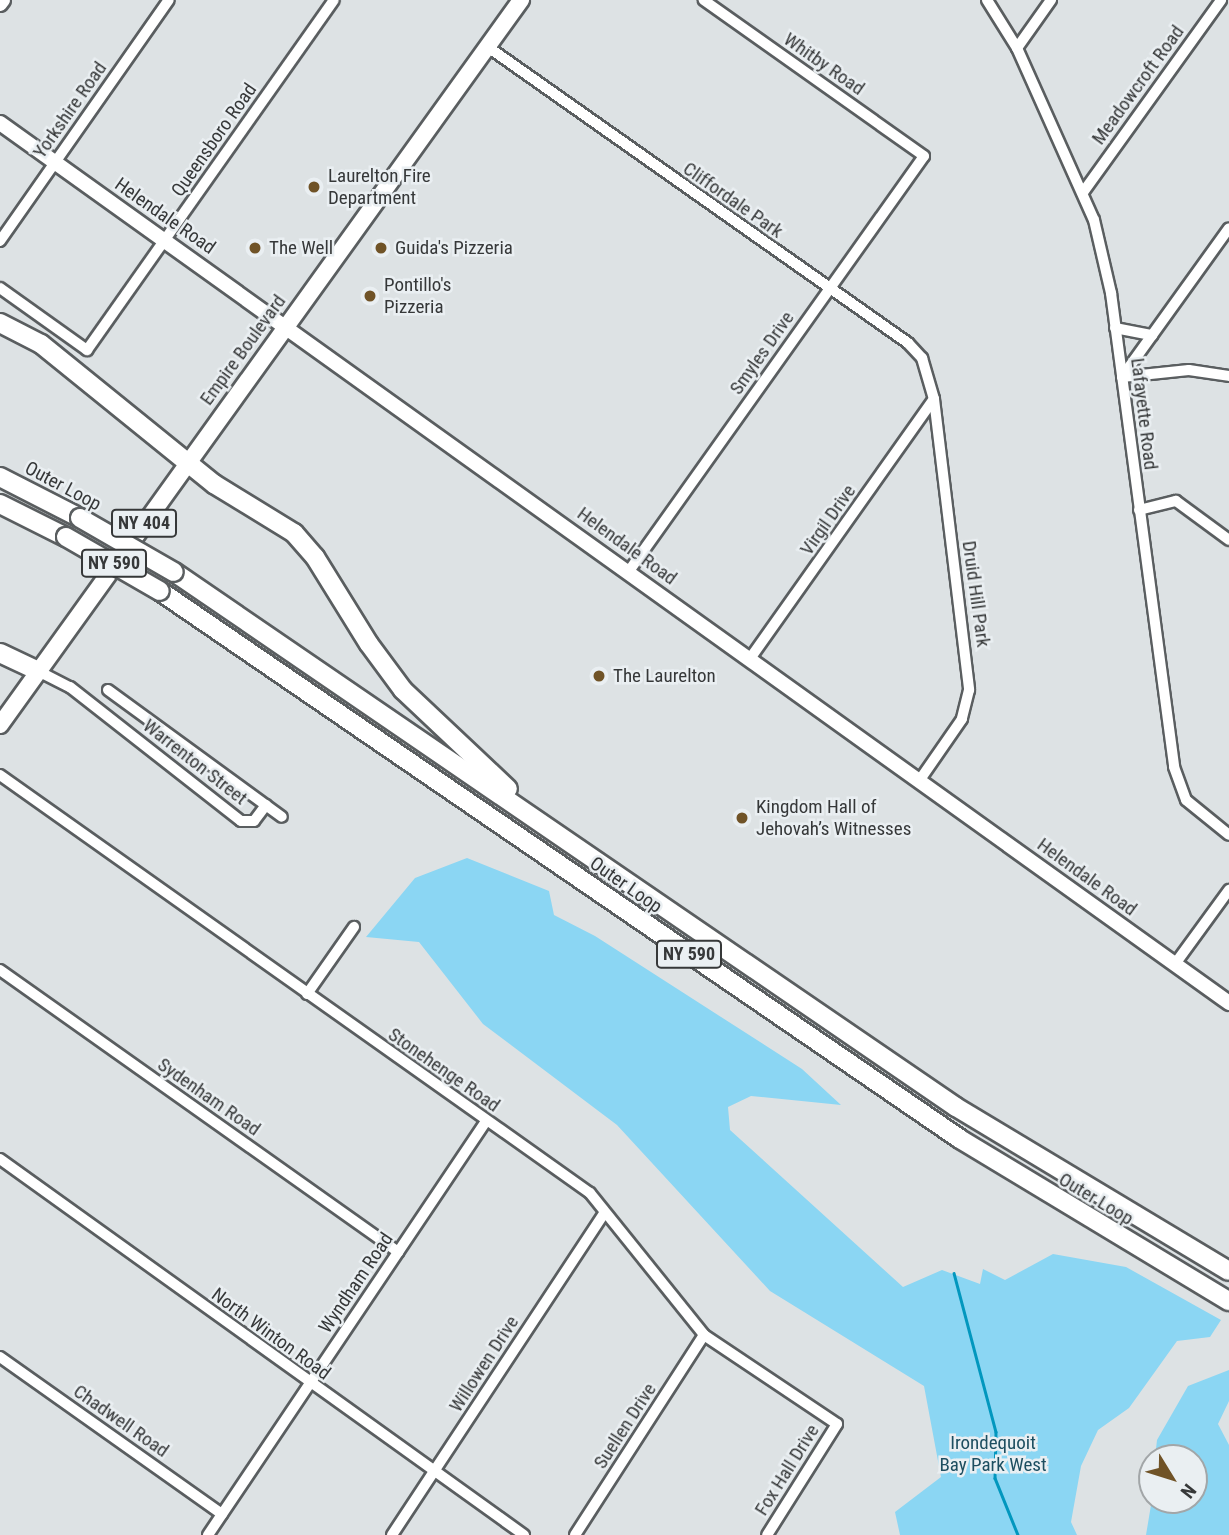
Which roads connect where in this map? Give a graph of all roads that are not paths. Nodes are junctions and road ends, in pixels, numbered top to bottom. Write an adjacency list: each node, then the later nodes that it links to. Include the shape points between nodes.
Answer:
1 (169, 0): 12 (street, Yorkshire Road)
2 (334, 0): 15 (street, Queensboro Road)
3 (521, 0): 8 (main road, Empire Boulevard)
4 (704, 0): 11 (street, Whitby Road)
5 (987, 0): 9 (street, Lafayette Road)
6 (1051, 0): 9 (street)
7 (1221, 0): 13 (street, Meadowcroft Road)
8 (488, 47): 18 (street, Cliffordale Park); 20 (main road, Empire Boulevard)
9 (1017, 48): 13 (street, Lafayette Road)
10 (0, 123): 12 (street, Helendale Road)
11 (924, 156): 18 (street, Smyles Drive)
12 (55, 162): 15 (street, Helendale Road); 16 (street, Yorkshire Road)
13 (1084, 191): 21 (street, Lafayette Road, via 1105,260)
14 (1229, 228): 22 (street)
15 (165, 239): 17 (street, Queensboro Road, via 87,350); 20 (street, Helendale Road)
16 (0, 241)
17 (0, 288)
18 (829, 290): 25 (street, Cliffordale Park, via 916,351 929,374); 31 (street, Smyles Drive)
19 (0, 323): 26 (highway, via 47,349)
20 (286, 326): 26 (main road, Empire Boulevard); 31 (street, Helendale Road)
21 (1115, 328): 22 (street); 24 (street, Lafayette Road)
22 (1152, 335): 24 (street)
23 (1229, 376): 24 (street, via 1189,370)
24 (1122, 377): 29 (street, Lafayette Road)
25 (934, 400): 33 (street, Virgil Drive); 38 (street, Druid Hill Park, via 969,690 962,719)
26 (186, 463): 34 (main road, Empire Boulevard / NY 404); 42 (highway, via 298,537 410,697)
27 (0, 477): 42 (highway, Outer Loop / NY 590, bridge, via 174,572)
28 (0, 506): 54 (highway, Outer Loop / NY 590, bridge, via 66,537 160,591 960,1139)
29 (1139, 510): 30 (street, via 1176,501); 41 (street, Lafayette Road, via 1178,786 1195,810)
30 (1229, 540)
31 (629, 571): 33 (street, Helendale Road)
32 (0, 653): 34 (highway)
33 (749, 660): 38 (street, Helendale Road)
34 (38, 671): 35 (street, Warrenton Street); 36 (main road, Empire Boulevard / NY 404)
35 (101, 710): 39 (street, Warrenton Street, via 242,821 254,821); 39 (street, Warrenton Street, via 111,692)
36 (0, 726)
37 (0, 775): 47 (street, Stonehenge Road)
38 (919, 781): 45 (street, Helendale Road)
39 (266, 806): 40 (street, Warrenton Street)
40 (282, 817)
41 (1229, 835)
42 (560, 836): 53 (highway, Outer Loop / NY 590, via 972,1117)
43 (1229, 890): 45 (street)
44 (354, 927): 47 (street)
45 (1175, 964): 48 (street, Helendale Road)
46 (0, 970): 52 (street, Sydenham Road)
47 (307, 994): 49 (street, Stonehenge Road)
48 (1229, 1003)
49 (486, 1121): 51 (street, Stonehenge Road, via 590,1193); 52 (street, Wyndham Road)
50 (0, 1159): 57 (street, North Winton Road)
51 (604, 1213): 55 (street, Stonehenge Road); 59 (street, Willowen Drive)
52 (398, 1252): 57 (street, Wyndham Road)
53 (1229, 1271)
54 (1229, 1301)
55 (704, 1335): 58 (street, Stonehenge Road); 64 (street, Suellen Drive)
56 (0, 1357): 60 (street, Chadwell Road)
57 (309, 1384): 59 (street, North Winton Road); 60 (street, Wyndham Road)
58 (837, 1424): 65 (street, Fox Hall Drive)
59 (435, 1471): 62 (street, Willowen Drive); 63 (street, North Winton Road)
60 (222, 1514): 61 (street, Wyndham Road)
61 (208, 1535)
62 (393, 1535)
63 (524, 1535)
64 (575, 1535)
65 (767, 1535)

